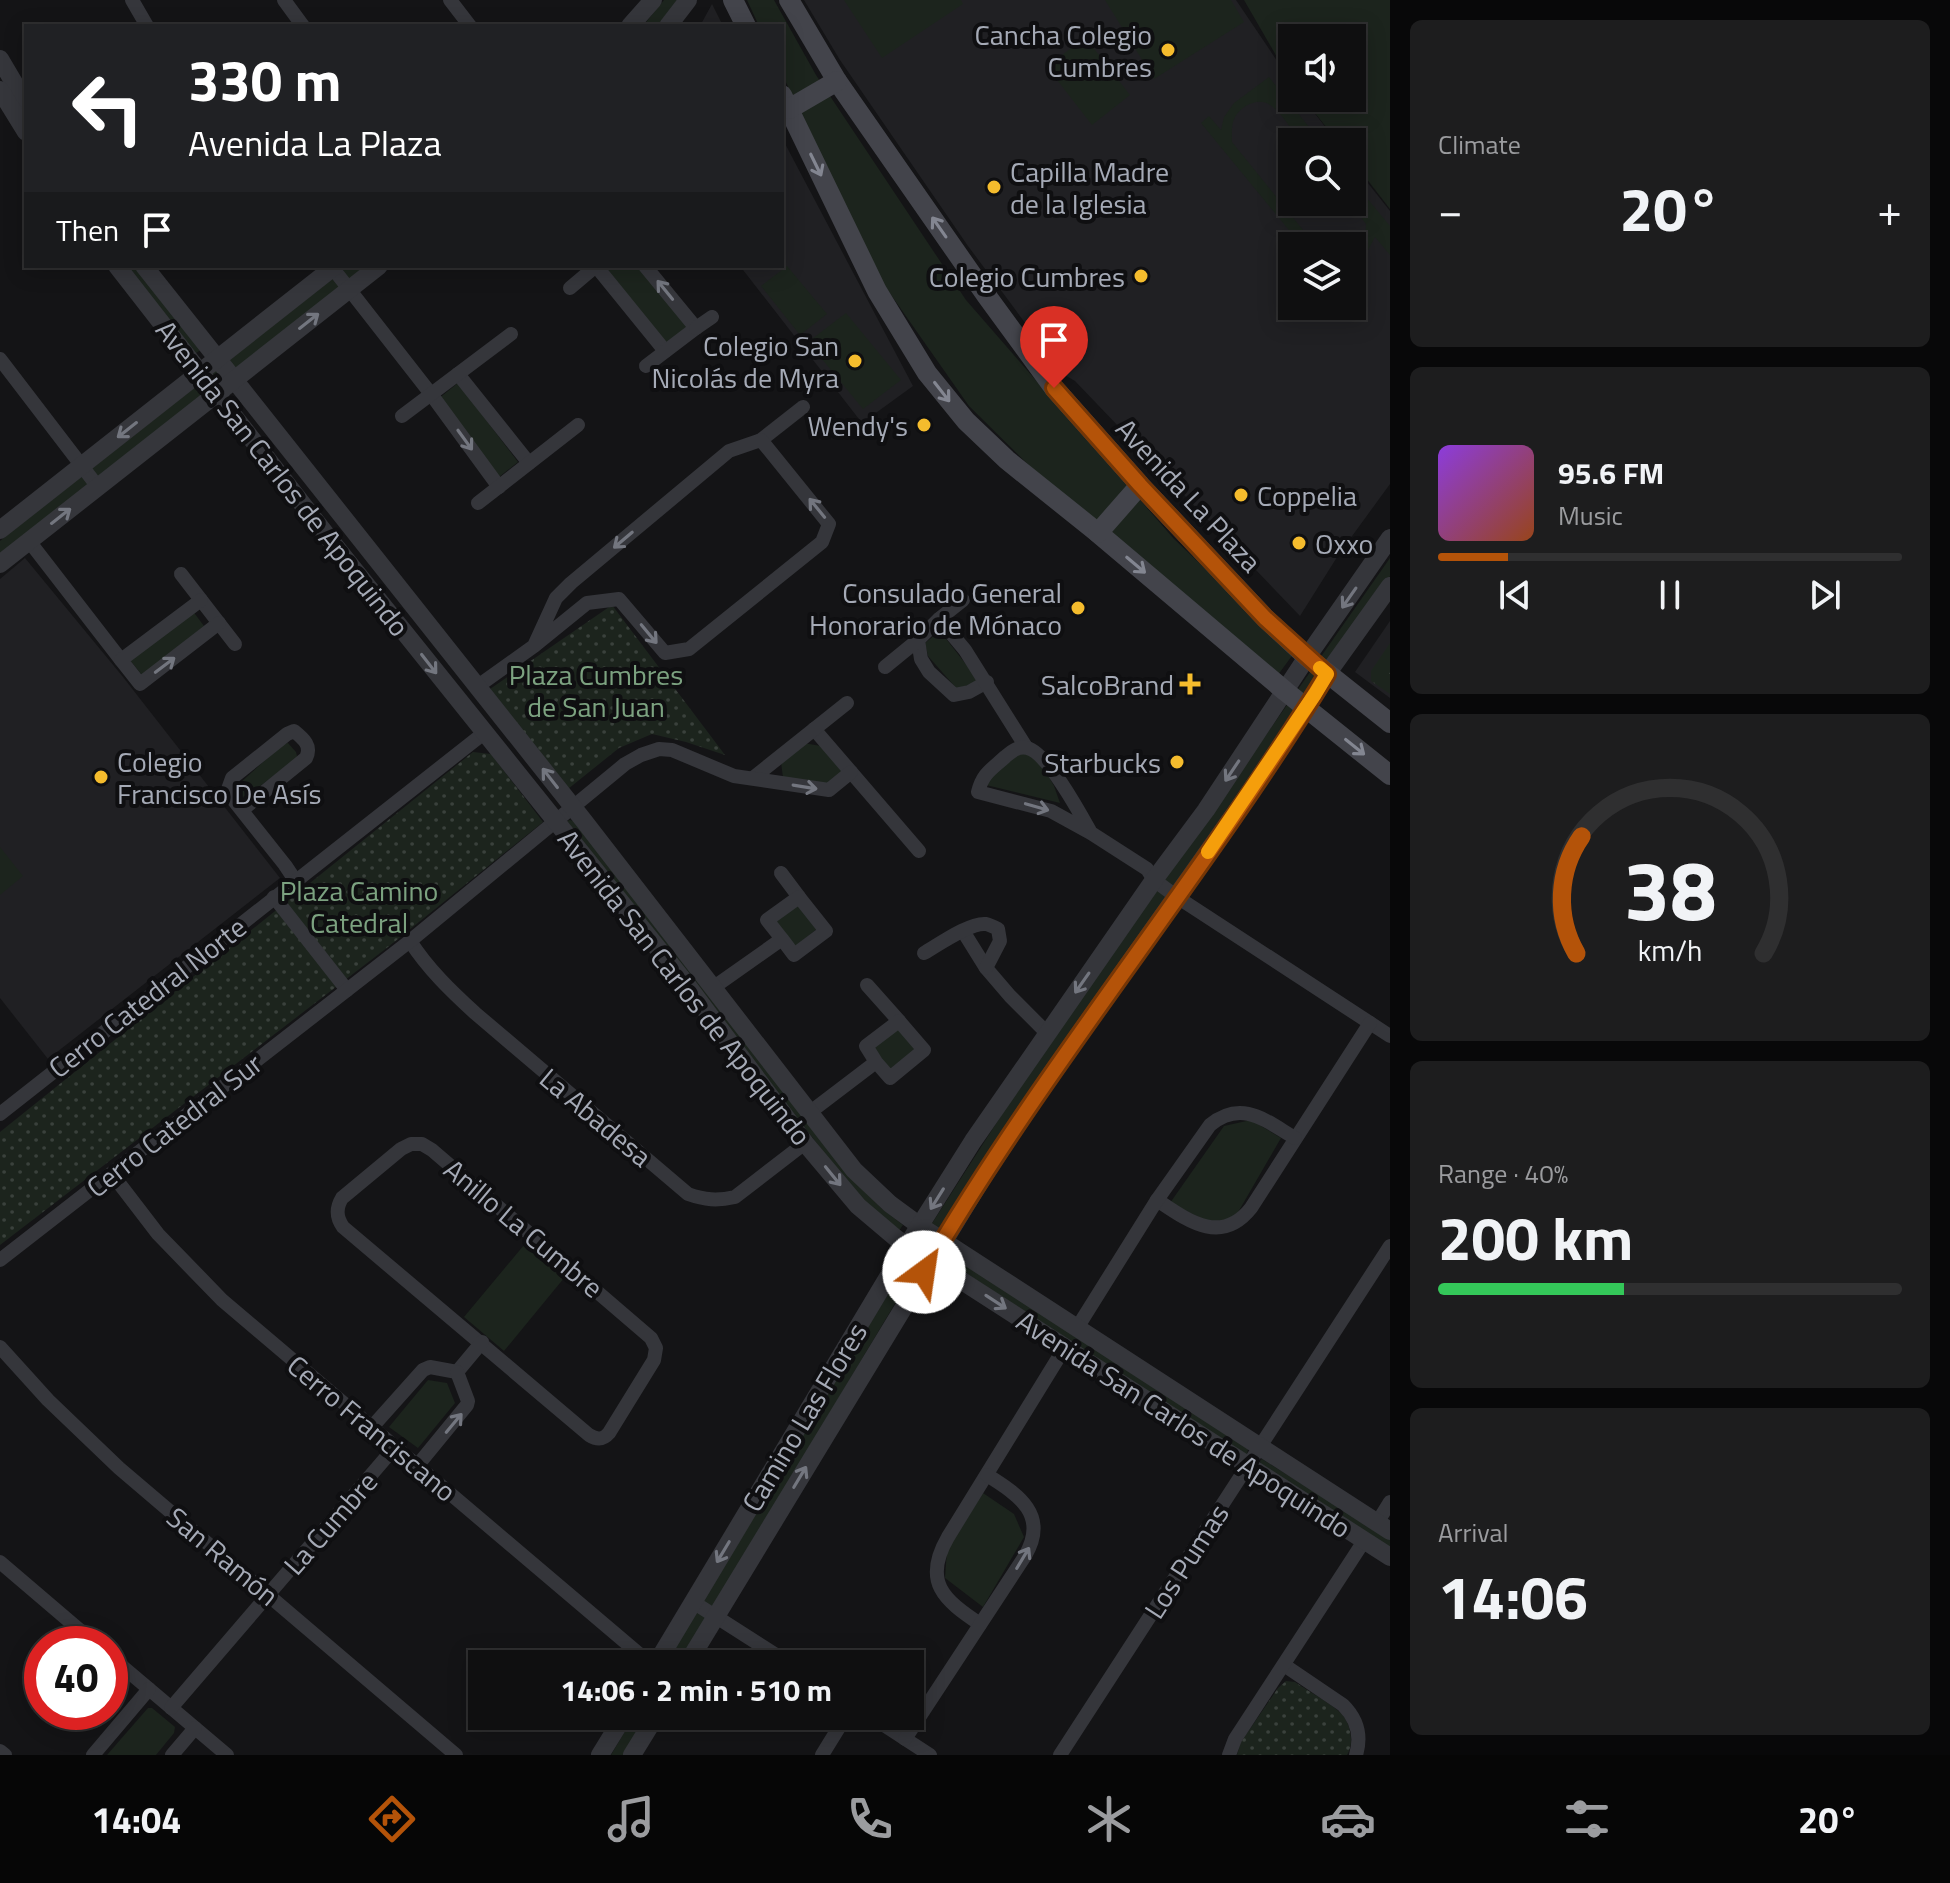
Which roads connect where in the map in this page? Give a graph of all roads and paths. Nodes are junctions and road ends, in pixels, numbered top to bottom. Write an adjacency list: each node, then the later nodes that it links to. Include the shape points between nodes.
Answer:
1 (132, 0): 8 (street)
2 (284, 0): 9 (street)
3 (450, 0): 10 (street)
4 (653, 0): 11 (street)
5 (688, 0): 12 (street)
6 (733, 0): 13 (main road)
7 (789, 0): 15 (main road, Avenida La Plaza)
8 (146, 24)
9 (302, 24)
10 (468, 24)
11 (632, 24)
12 (670, 24)
13 (745, 24)
14 (0, 59): 17 (street)
15 (837, 81): 18 (main road); 48 (main road, Avenida La Plaza, one-way to 15, via 1054,388)
16 (0, 90): 19 (street)
17 (24, 100)
18 (786, 102): 53 (main road, one-way to 53, via 877,291 927,373 986,441)
19 (24, 129)
20 (119, 268): 37 (street, Avenida San Carlos de Apoquindo)
21 (146, 268): 34 (street, Avenida San Carlos de Apoquindo)
22 (332, 268): 34 (street)
23 (334, 268): 29 (street)
24 (376, 268): 29 (street)
25 (594, 268): 28 (street)
26 (598, 268): 33 (street)
27 (647, 268): 31 (street, one-way to 27)
28 (570, 288)
29 (350, 289): 39 (street, one-way to 29); 41 (street)
30 (712, 317): 31 (street)
31 (696, 328): 33 (street)
32 (511, 334): 38 (street)
33 (665, 351): 36 (street)
34 (218, 358): 37 (street); 39 (street, Avenida San Carlos de Apoquindo)
35 (0, 359): 47 (street)
36 (646, 366)
37 (200, 372): 40 (street, Avenida San Carlos de Apoquindo); 47 (street, one-way to 47)
38 (458, 374): 41 (street); 46 (street)
39 (235, 380): 40 (street); 73 (street, Avenida San Carlos de Apoquindo)
40 (217, 394): 49 (street); 79 (street, Avenida San Carlos de Apoquindo, one-way to 79)
41 (431, 394): 43 (street); 50 (street, one-way to 50)
42 (803, 407): 45 (street)
43 (402, 416)
44 (578, 425): 46 (street)
45 (761, 440): 58 (street, one-way to 58, via 729,451); 62 (street, one-way to 45, via 619,599 665,653 689,649 822,542 829,524)
46 (529, 463): 50 (street)
47 (82, 466): 49 (street); 52 (street)
48 (1140, 485): 53 (main road); 68 (main road, Avenida La Plaza)
49 (98, 487): 55 (street, one-way to 49)
50 (499, 487): 51 (street)
51 (478, 503)
52 (0, 530)
53 (1098, 533): 74 (main road, one-way to 74)
54 (1390, 538): 68 (street, Camino Las Flores, one-way to 68)
55 (29, 541): 56 (street); 69 (street)
56 (0, 564)
57 (181, 574): 60 (street)
58 (571, 583): 62 (street); 67 (street, via 556,598)
59 (1390, 586): 71 (street, Camino Las Flores)
60 (201, 600): 64 (street); 69 (street)
61 (963, 600): 63 (street)
62 (587, 603): 67 (street)
63 (939, 619): 65 (street); 72 (street)
64 (219, 623): 66 (street); 69 (street, one-way to 64, via 140,684)
65 (918, 640): 70 (street); 72 (street, via 929,672 954,695)
66 (235, 644)
67 (534, 646): 73 (street)
68 (1307, 657): 71 (main road, Avenida La Plaza); 74 (street, Camino Las Flores)
69 (121, 660)
70 (885, 667)
71 (1327, 674): 76 (street, Camino Las Flores); 77 (main road, Avenida La Plaza)
72 (987, 682): 80 (street)
73 (478, 686): 84 (street, Avenida San Carlos de Apoquindo, one-way to 73)
74 (1285, 691): 76 (main road); 91 (street, Camino Las Flores, one-way to 91)
75 (847, 703): 78 (street)
76 (1306, 708): 82 (main road, one-way to 82); 94 (street, Camino Las Flores)
77 (1390, 723)
78 (814, 729): 81 (street); 83 (street)
79 (484, 733): 86 (street, Avenida San Carlos de Apoquindo); 90 (street, Cerro Catedral Norte)
80 (1026, 747): 87 (street, via 1061,781); 87 (street, one-way to 87, via 1014,749 982,778 978,792 1051,811)
81 (851, 772): 83 (street, Cerro Catedral Sur, one-way to 81, via 829,790); 88 (street)
82 (1390, 775)
83 (753, 778): 84 (street, Cerro Catedral Sur, via 659,749 625,764)
84 (573, 807): 86 (street, Cerro Catedral Sur); 101 (street, Avenida San Carlos de Apoquindo)
85 (242, 810): 85 (street, via 306,758 308,745 294,731 232,778 227,792); 90 (street)
86 (556, 821): 97 (street, Cerro Catedral Sur); 111 (street, Avenida San Carlos de Apoquindo)
87 (1091, 833): 91 (street, via 1147,869)
88 (919, 851)
89 (781, 873): 93 (street)
90 (295, 880): 92 (street, Cerro Catedral Norte)
91 (1154, 880): 94 (street); 105 (street, Camino Las Flores, one-way to 105)
92 (274, 897): 102 (street); 109 (street, Cerro Catedral Norte)
93 (799, 897): 96 (street, via 767,920); 96 (street, via 826,931 794,955)
94 (1177, 897): 104 (street); 115 (street, Camino Las Flores, via 1034,1099)
95 (963, 931): 98 (street); 99 (street); 99 (street, via 981,924 998,929 1000,941)
96 (782, 939): 101 (street)
97 (410, 941): 102 (street, Cerro Catedral Sur); 111 (street, La Abadesa, via 475,1013 688,1194 705,1200 735,1197)
98 (924, 953)
99 (986, 968): 105 (street)
100 (867, 985): 103 (street)
101 (714, 987): 108 (street, Avenida San Carlos de Apoquindo)
102 (347, 990): 112 (street, Cerro Catedral Sur)
103 (899, 1021): 107 (street, via 866,1046); 107 (street, via 924,1050 890,1078)
104 (1370, 1023): 106 (street); 110 (street)
105 (1047, 1033): 114 (street, Camino Las Flores, one-way to 114)
106 (1390, 1036)
107 (876, 1062): 108 (street)
108 (809, 1113): 114 (street, Avenida San Carlos de Apoquindo, via 863,1179)
109 (0, 1114)
110 (1295, 1138): 113 (street, via 1251,1114 1217,1119); 113 (street, via 1246,1215 1233,1224 1199,1225)
111 (805, 1143): 116 (street, Avenida San Carlos de Apoquindo, one-way to 116, via 858,1206)
112 (112, 1174): 118 (street, Cerro Catedral Sur); 125 (street, Cerro Franciscano, via 158,1234 222,1300)
113 (1157, 1200): 120 (street)
114 (920, 1226): 115 (street, Avenida San Carlos de Apoquindo); 116 (street, Camino Las Flores)
115 (942, 1241): 119 (street, Camino Las Flores); 120 (street, Avenida San Carlos de Apoquindo)
116 (907, 1245): 119 (street, Avenida San Carlos de Apoquindo); 137 (street, Camino Las Flores, one-way to 137)
117 (1390, 1246): 127 (street, Los Pumas)
118 (0, 1260)
119 (931, 1260): 123 (street, Avenida San Carlos de Apoquindo, one-way to 123); 138 (street, Camino Las Flores, one-way to 119)
120 (1077, 1328): 127 (street, Avenida San Carlos de Apoquindo)
121 (482, 1342): 121 (street, Anillo La Cumbre, via 596,1439 609,1433 656,1354 648,1333 432,1150 411,1144 346,1193 337,1209 340,1221); 124 (street)
122 (0, 1347): 136 (street, San Ramón, via 119,1468)
123 (1065, 1347): 128 (street, Avenida San Carlos de Apoquindo); 130 (street)
124 (457, 1372): 125 (street, La Cumbre, via 423,1370); 129 (street, La Cumbre, one-way to 124, via 467,1405)
125 (372, 1427): 126 (street, Cerro Franciscano)
126 (395, 1447): 129 (street, Cerro Franciscano); 136 (street, La Cumbre)
127 (1260, 1447): 128 (street, Los Pumas); 132 (street, Avenida San Carlos de Apoquindo)
128 (1248, 1465): 133 (street, Avenida San Carlos de Apoquindo); 165 (street, Los Pumas)
129 (417, 1466): 141 (street, Cerro Franciscano)
130 (987, 1475): 139 (street, via 937,1565 946,1598); 139 (street, one-way to 130, via 1034,1533 1021,1498)
131 (1390, 1502): 132 (street)
132 (1383, 1527)
133 (1364, 1541): 134 (street, Avenida San Carlos de Apoquindo); 145 (street)
134 (1390, 1557)
135 (0, 1562): 140 (street)
136 (268, 1595): 148 (street, La Cumbre); 160 (street, San Ramón)
137 (693, 1602): 138 (street); 142 (street, Camino Las Flores)
138 (716, 1616): 143 (street, Camino Las Flores); 144 (street)
139 (980, 1624): 154 (street)
140 (75, 1626)
141 (636, 1650)
142 (662, 1650)
143 (695, 1650)
144 (768, 1650)
145 (1284, 1665): 166 (street); 167 (street, via 1349,1711 1359,1734)
146 (128, 1671): 147 (street)
147 (149, 1689): 148 (street); 157 (street)
148 (171, 1708): 149 (street)
149 (195, 1728): 158 (street); 159 (street)
150 (615, 1730): 161 (street)
151 (647, 1730): 162 (street)
152 (837, 1730): 163 (street)
153 (891, 1730): 154 (street)
154 (905, 1739): 164 (street)
155 (0, 1751): 156 (street)
156 (5, 1755)
157 (93, 1755)
158 (172, 1755)
159 (227, 1755)
160 (456, 1755)
161 (600, 1755)
162 (632, 1755)
163 (822, 1755)
164 (930, 1755)
165 (1060, 1755)
166 (1229, 1755)
167 (1356, 1755)

